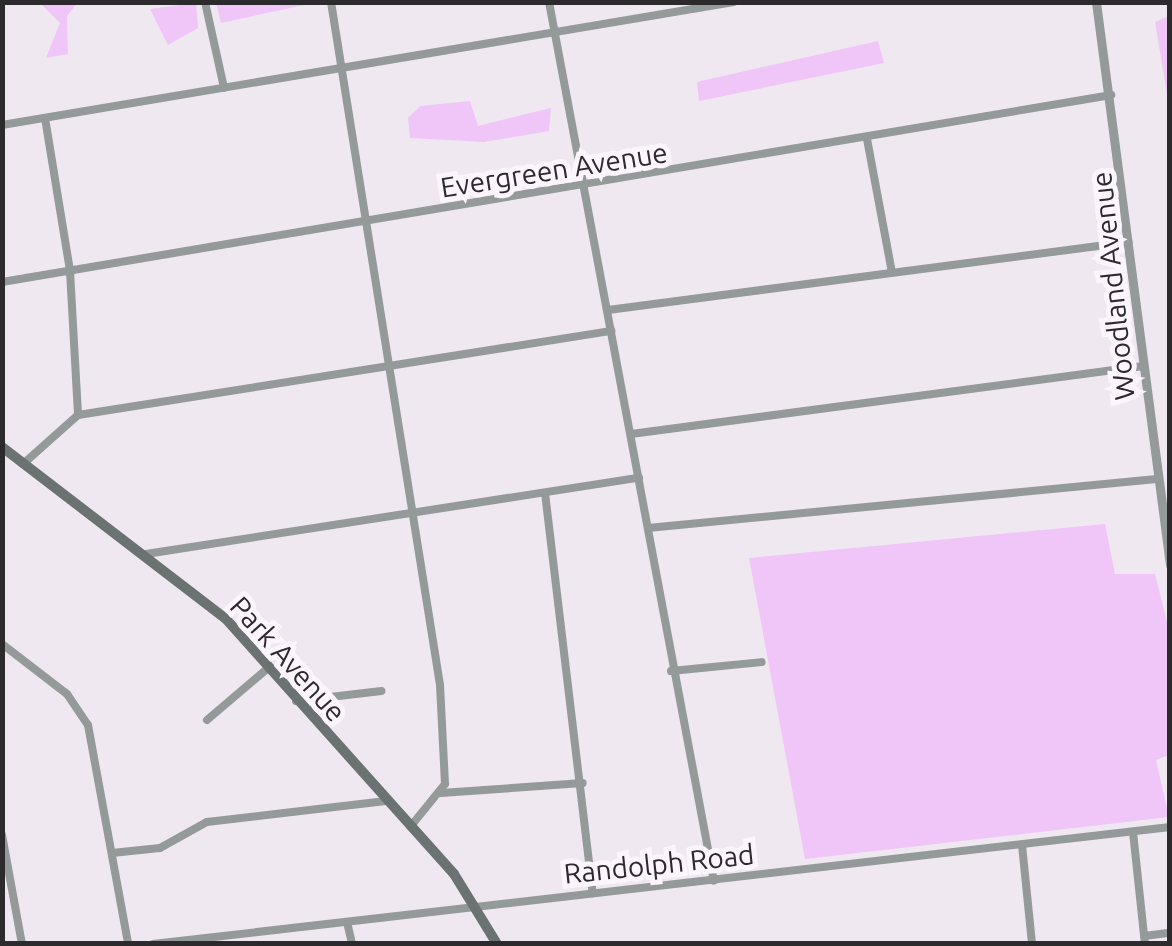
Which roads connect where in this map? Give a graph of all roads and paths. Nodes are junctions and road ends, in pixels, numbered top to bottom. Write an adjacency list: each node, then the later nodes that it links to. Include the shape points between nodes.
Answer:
1 (205, 2): 8 (street)
2 (331, 2): 7 (street)
3 (549, 2): 6 (street)
4 (734, 2): 6 (street)
5 (1096, 2): 9 (street, Woodland Avenue)
6 (551, 37): 7 (street); 13 (street)
7 (344, 69): 8 (street); 14 (street)
8 (224, 88): 10 (street)
9 (1110, 94): 12 (street, Evergreen Avenue); 15 (street, Woodland Avenue)
10 (44, 118): 11 (street); 16 (street)
11 (2, 126)
12 (867, 139): 13 (street, Evergreen Avenue); 17 (street)
13 (587, 189): 14 (street, Evergreen Avenue); 19 (street)
14 (370, 223): 16 (street, Evergreen Avenue); 22 (street)
15 (1131, 241): 17 (street); 21 (street, Woodland Avenue)
16 (70, 271): 18 (street, Evergreen Avenue); 23 (street)
17 (892, 273): 19 (street)
18 (2, 282)
19 (608, 310): 20 (street)
20 (612, 331): 22 (street); 24 (street)
21 (1144, 366): 24 (street); 28 (street, Woodland Avenue)
22 (395, 368): 23 (street); 30 (street)
23 (78, 415): 26 (street)
24 (631, 434): 27 (street)
25 (2, 448): 26 (main road, Park Avenue)
26 (23, 464): 32 (main road, Park Avenue)
27 (639, 478): 29 (street); 31 (street)
28 (1157, 479): 31 (street); 33 (street, Woodland Avenue)
29 (545, 493): 30 (street); 41 (street)
30 (416, 514): 32 (street); 42 (street, via 440,685)
31 (648, 528): 37 (street)
32 (146, 554): 36 (main road, Park Avenue, via 226,618)
33 (1170, 565)
34 (2, 644): 49 (street, via 67,694 88,725)
35 (762, 662): 37 (street)
36 (268, 668): 39 (main road, Park Avenue); 40 (street)
37 (671, 671): 50 (street)
38 (380, 691): 39 (street)
39 (296, 700): 43 (main road, Park Avenue)
40 (207, 720)
41 (583, 782): 42 (street); 51 (street)
42 (441, 794): 45 (street)
43 (386, 801): 45 (main road, Park Avenue); 49 (street, via 207,822 160,848)
44 (1170, 826): 46 (street, Randolph Road)
45 (410, 827): 52 (main road, Park Avenue)
46 (1133, 832): 48 (street, Randolph Road); 56 (street)
47 (2, 835): 57 (street)
48 (1022, 845): 50 (street, Randolph Road); 62 (street)
49 (112, 854): 58 (street)
50 (714, 881): 51 (street, Randolph Road)
51 (593, 893): 52 (street, Randolph Road)
52 (480, 906): 53 (street, Randolph Road); 61 (main road, Park Avenue)
53 (346, 922): 55 (street, Randolph Road); 60 (street)
54 (1170, 933): 56 (street)
55 (228, 939): 59 (street, Randolph Road)
56 (1144, 940)
57 (22, 944)
58 (128, 944)
59 (152, 944)
60 (352, 944)
61 (496, 944)
62 (1032, 944)

